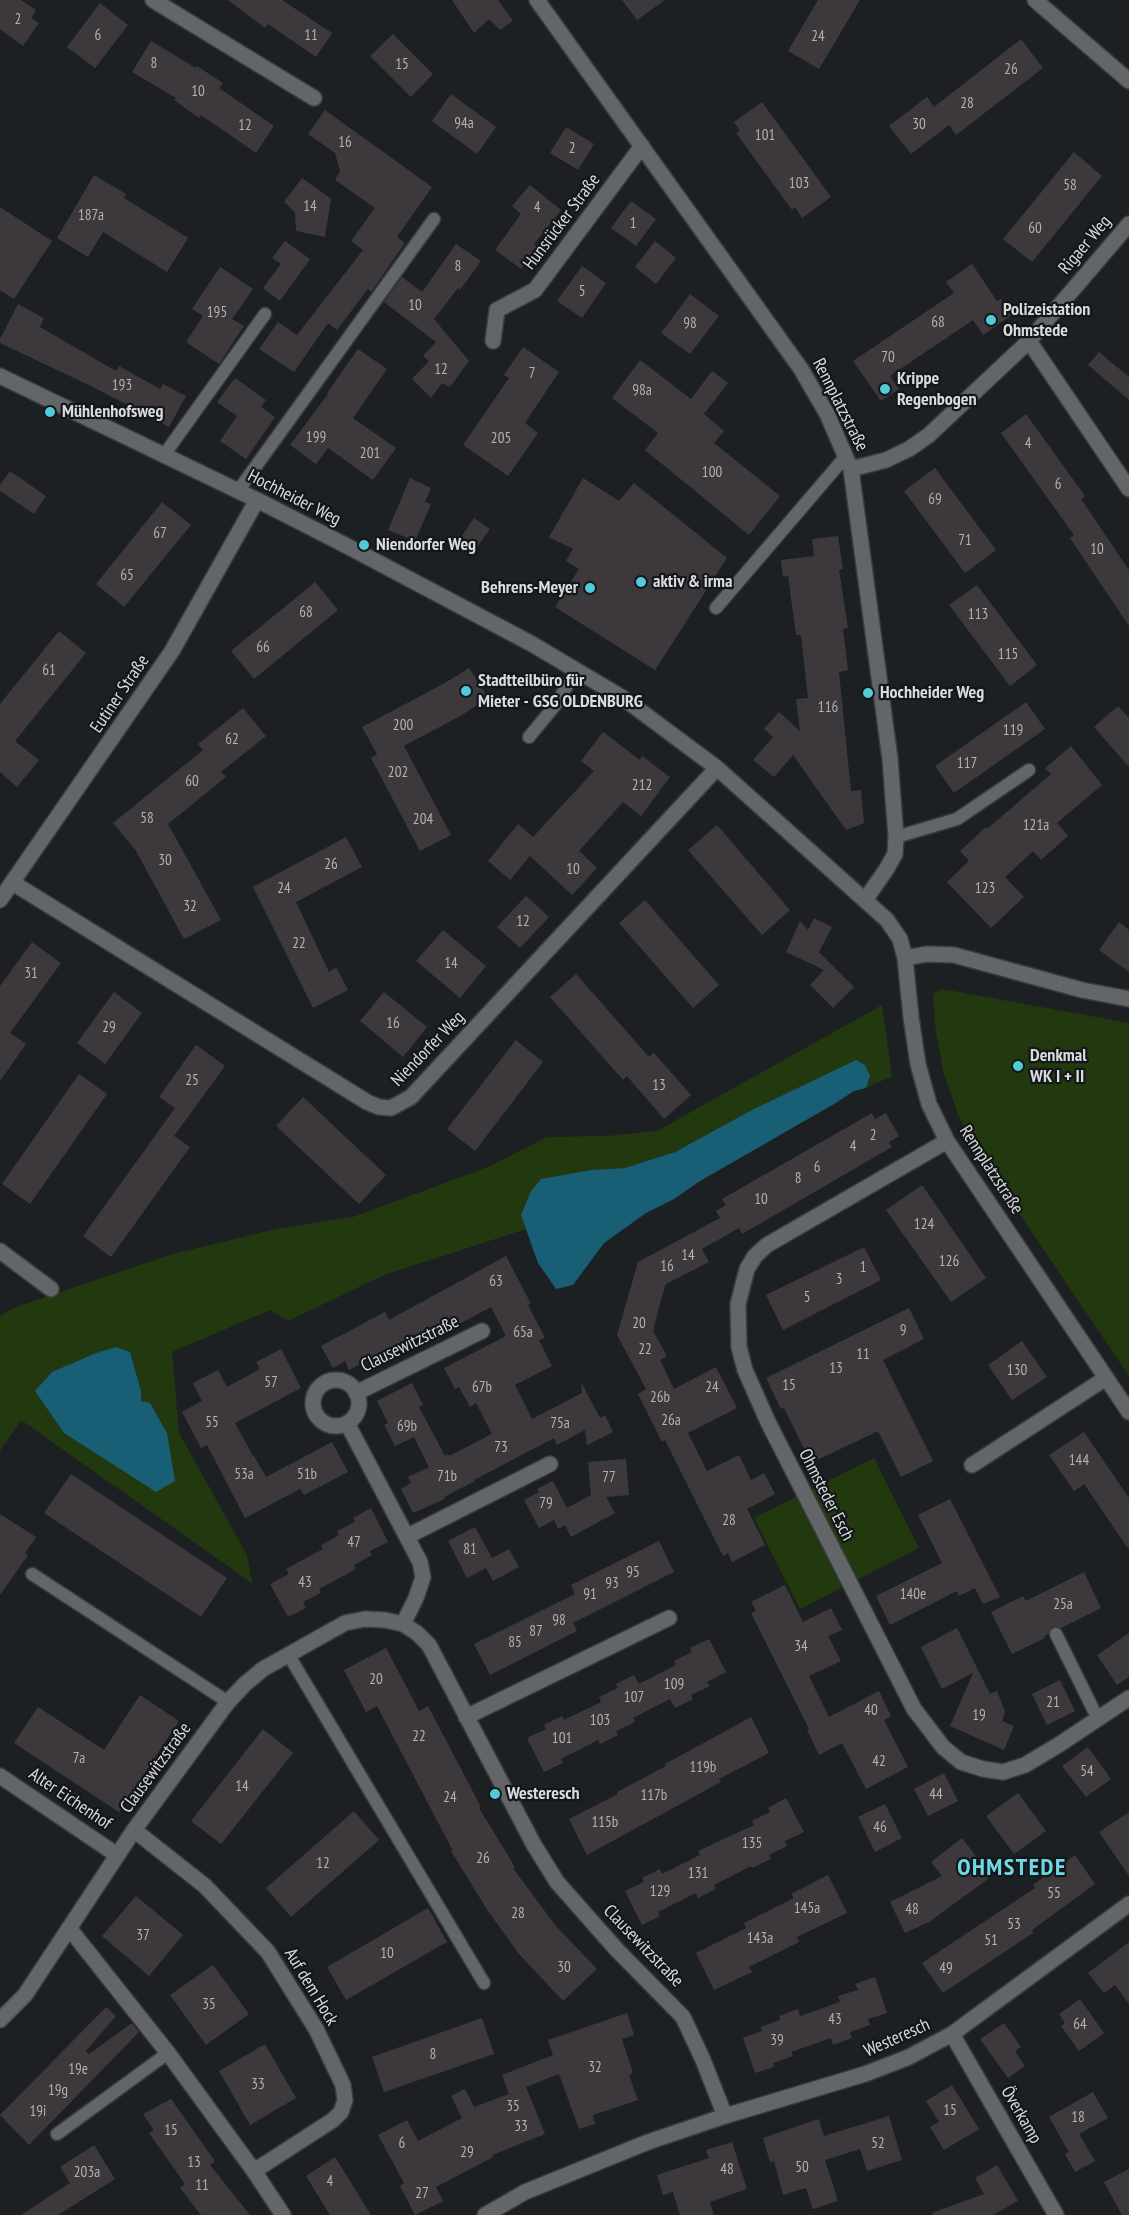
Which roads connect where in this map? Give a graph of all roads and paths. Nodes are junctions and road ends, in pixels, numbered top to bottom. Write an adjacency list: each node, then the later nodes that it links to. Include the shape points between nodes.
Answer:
1 (153, 0): 5 (street)
2 (537, 0): 6 (street, Rennplatzstraße)
3 (1035, 0): 4 (street)
4 (1129, 81)
5 (314, 98)
6 (642, 146): 10 (street, Hunsrücker Straße, via 535,290 497,310); 14 (street, Rennplatzstraße, via 801,369)
7 (434, 219): 16 (lane)
8 (1129, 224): 11 (street, Rigaer Weg)
9 (265, 314): 13 (lane)
10 (493, 341)
11 (1029, 341): 14 (street, Rigaer Weg, via 909,449 886,460); 15 (street)
12 (0, 376): 13 (street, Hochheider Weg)
13 (164, 455): 16 (street, Hochheider Weg)
14 (849, 463): 18 (lane); 23 (street, Rennplatzstraße, via 890,759)
15 (1129, 489)
16 (238, 491): 17 (street, Hochheider Weg)
17 (256, 500): 19 (street, Hochheider Weg); 24 (street, Eutiner Straße, via 172,651)
18 (716, 608)
19 (576, 670): 20 (lane, via 557,703); 21 (street, Hochheider Weg, via 623,698)
20 (529, 737)
21 (717, 768): 24 (street, Niendorfer Weg, via 411,1097 391,1108 367,1102); 26 (street, Hochheider Weg)
22 (1029, 770): 23 (lane, via 957,819)
23 (896, 837): 26 (street, Rennplatzstraße, via 895,854)
24 (13, 883): 25 (street, Eutiner Straße)
25 (0, 900)
26 (865, 900): 27 (street, Hochheider Weg, via 887,920 900,939)
27 (905, 958): 28 (street, via 954,955); 29 (street, Rennplatzstraße, via 918,1064 929,1104)
28 (1129, 999)
29 (947, 1141): 33 (street, Rennplatzstraße); 48 (street, Ohmsteder Esch, via 767,1245 755,1256 747,1269 738,1304 739,1347 745,1370 914,1709 943,1747 961,1762 1004,1772 1025,1765)
30 (0, 1251): 31 (street)
31 (51, 1289)
32 (482, 1331): 34 (street, Clausewitzstraße)
33 (1106, 1378): 35 (street, Rennplatzstraße); 38 (street)
34 (356, 1393): 36 (street, Clausewitzstraße, via 358,1406); 36 (street, Clausewitzstraße, via 346,1382 331,1381 319,1388 313,1399 315,1413 326,1423)
35 (1129, 1412)
36 (347, 1423): 39 (street)
37 (550, 1464): 39 (street)
38 (972, 1465)
39 (408, 1536): 42 (street, via 423,1577)
40 (32, 1574): 46 (lane)
41 (669, 1618): 47 (street)
42 (403, 1624): 44 (street, Clausewitzstraße, via 365,1619 345,1623); 47 (street, Clausewitzstraße, via 429,1646)
43 (1056, 1634): 48 (lane)
44 (288, 1654): 46 (street, Clausewitzstraße, via 263,1669); 54 (lane)
45 (1129, 1698): 48 (street, Ohmsteder Esch)
46 (228, 1702): 50 (street, Clausewitzstraße)
47 (466, 1717): 58 (street, Clausewitzstraße, via 557,1882 683,2017)
48 (1098, 1719)
49 (0, 1776): 51 (street, Alter Eichenhof)
50 (134, 1830): 51 (street, Clausewitzstraße); 60 (street, Auf dem Hock, via 205,1886 267,1952 316,2029 343,2085 345,2100 333,2120)
51 (117, 1855): 53 (street, Clausewitzstraße)
52 (1129, 1904): 56 (street, Westeresch)
53 (69, 1929): 55 (street, Clausewitzstraße, via 25,1995); 57 (street)
54 (484, 1983)
55 (0, 2020)
56 (952, 2034): 58 (street, Westeresch, via 865,2074); 63 (street, Överkamp)
57 (168, 2053): 59 (lane); 60 (street)
58 (725, 2116): 62 (street, Westeresch, via 580,2169 525,2192)
59 (57, 2134)
60 (254, 2171): 61 (street)
61 (283, 2215)
62 (485, 2215)
63 (1056, 2215)

